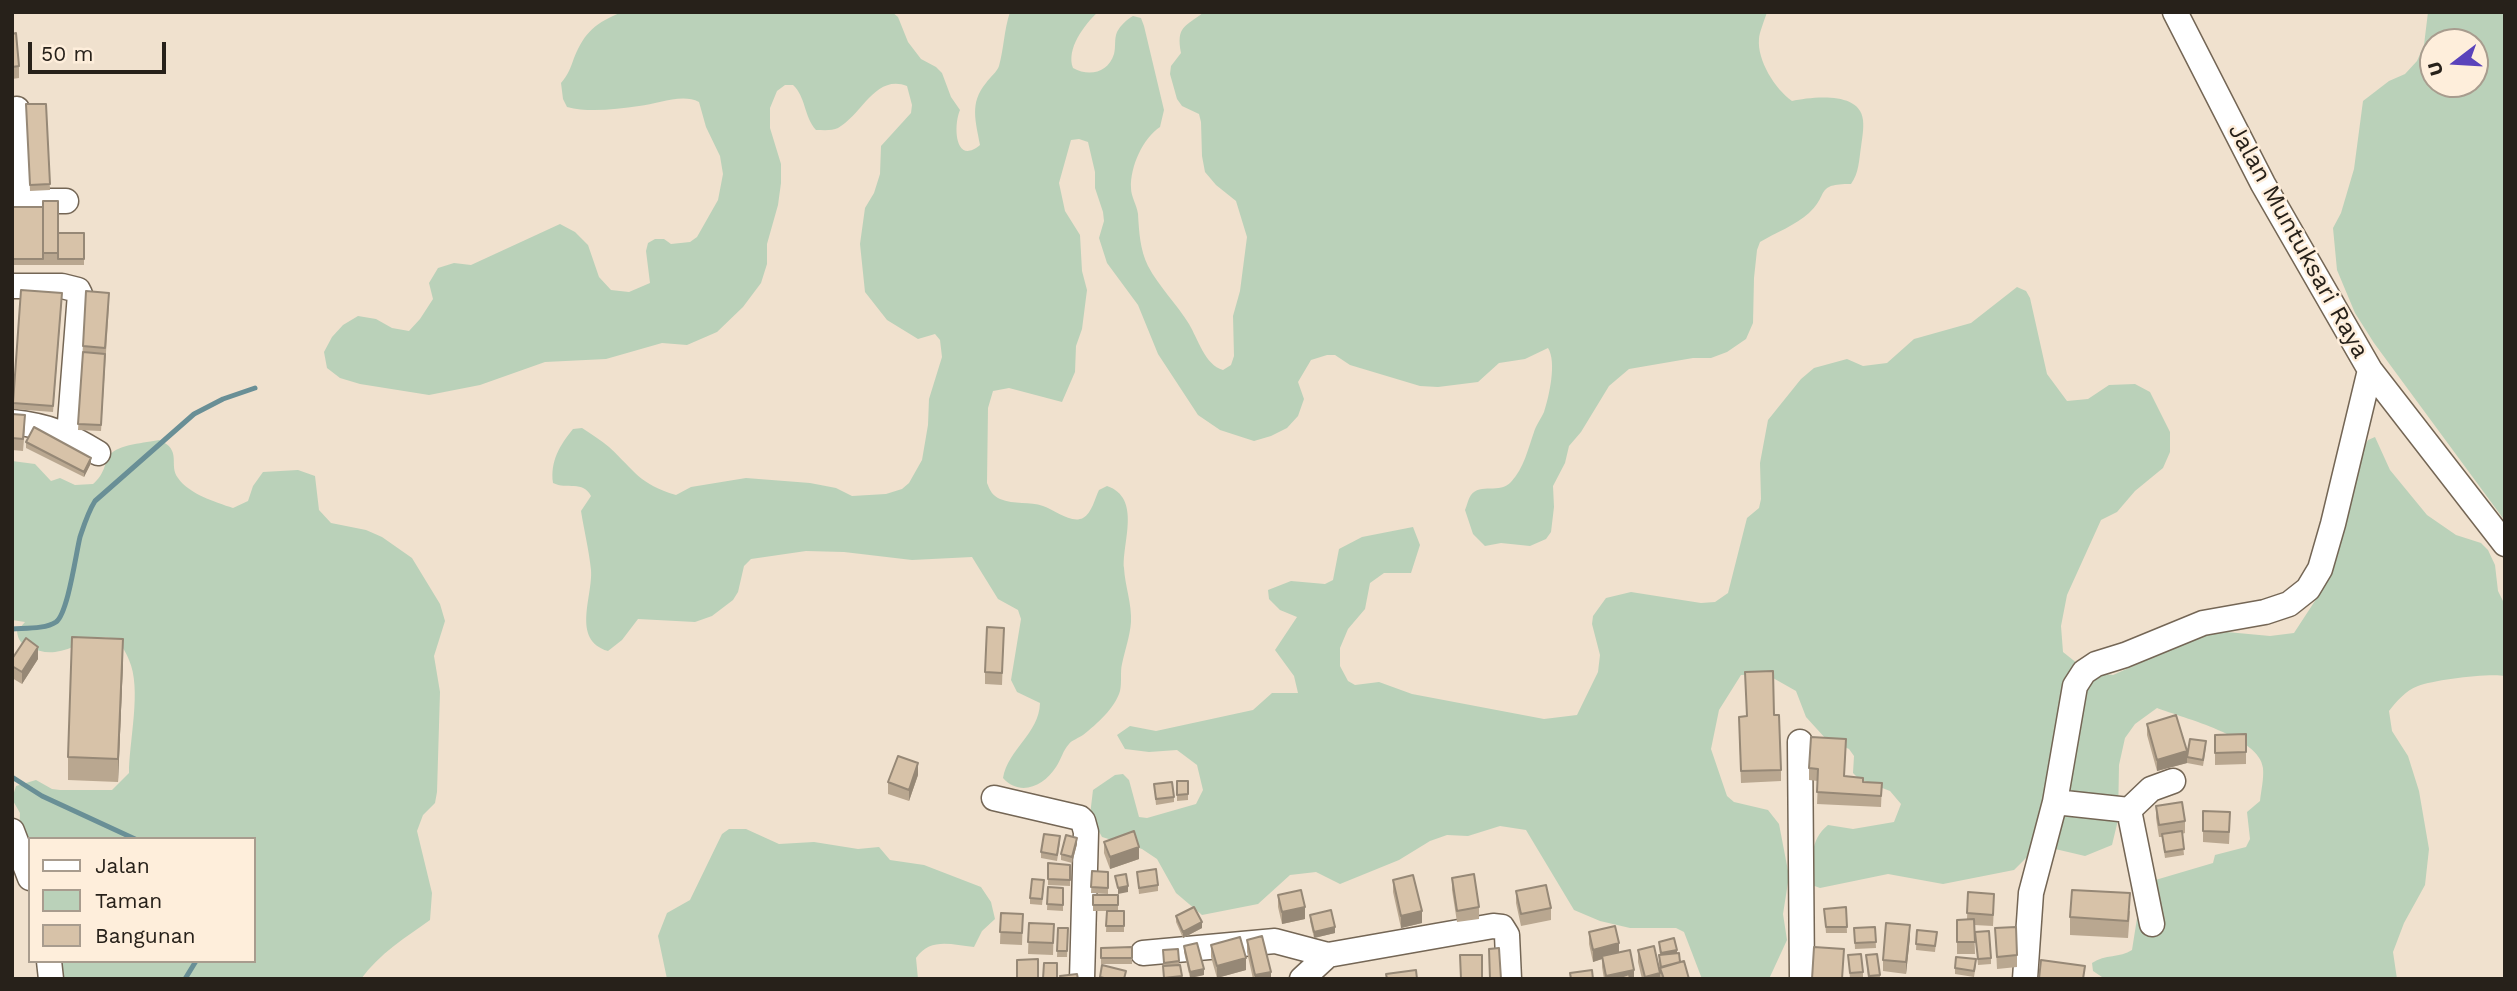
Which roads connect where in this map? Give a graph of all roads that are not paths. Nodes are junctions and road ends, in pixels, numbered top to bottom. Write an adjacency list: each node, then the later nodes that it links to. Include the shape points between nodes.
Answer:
1 (2175, 12): 6 (street, Jalan Muntuksari Raya, via 2263,184)
2 (18, 109): 3 (street)
3 (17, 201): 4 (street)
4 (66, 201)
5 (12, 286): 8 (street, via 62,286 80,294)
6 (2370, 370): 10 (street); 14 (street, Jalan Muntuksari Raya, via 2333,524 2320,569 2308,589 2289,604 2203,623 2084,672 2075,686)
7 (12, 422): 8 (street)
8 (69, 435): 9 (street)
9 (98, 453)
10 (2505, 544)
11 (1800, 742): 24 (street)
12 (2173, 781): 15 (street, via 2151,789)
13 (994, 798): 21 (street, via 1083,821)
14 (2055, 802): 15 (street); 25 (street, Jalan Muntuksari Raya, via 2031,893)
15 (2129, 810): 18 (street)
16 (12, 831): 17 (street)
17 (28, 873)
18 (2152, 924)
19 (1143, 953): 20 (street, via 1275,940)
20 (1328, 955): 22 (street); 23 (street, via 1502,927 1507,935)
21 (1082, 979)
22 (1302, 979)
23 (1509, 979)
24 (1802, 979)
25 (2025, 979)

